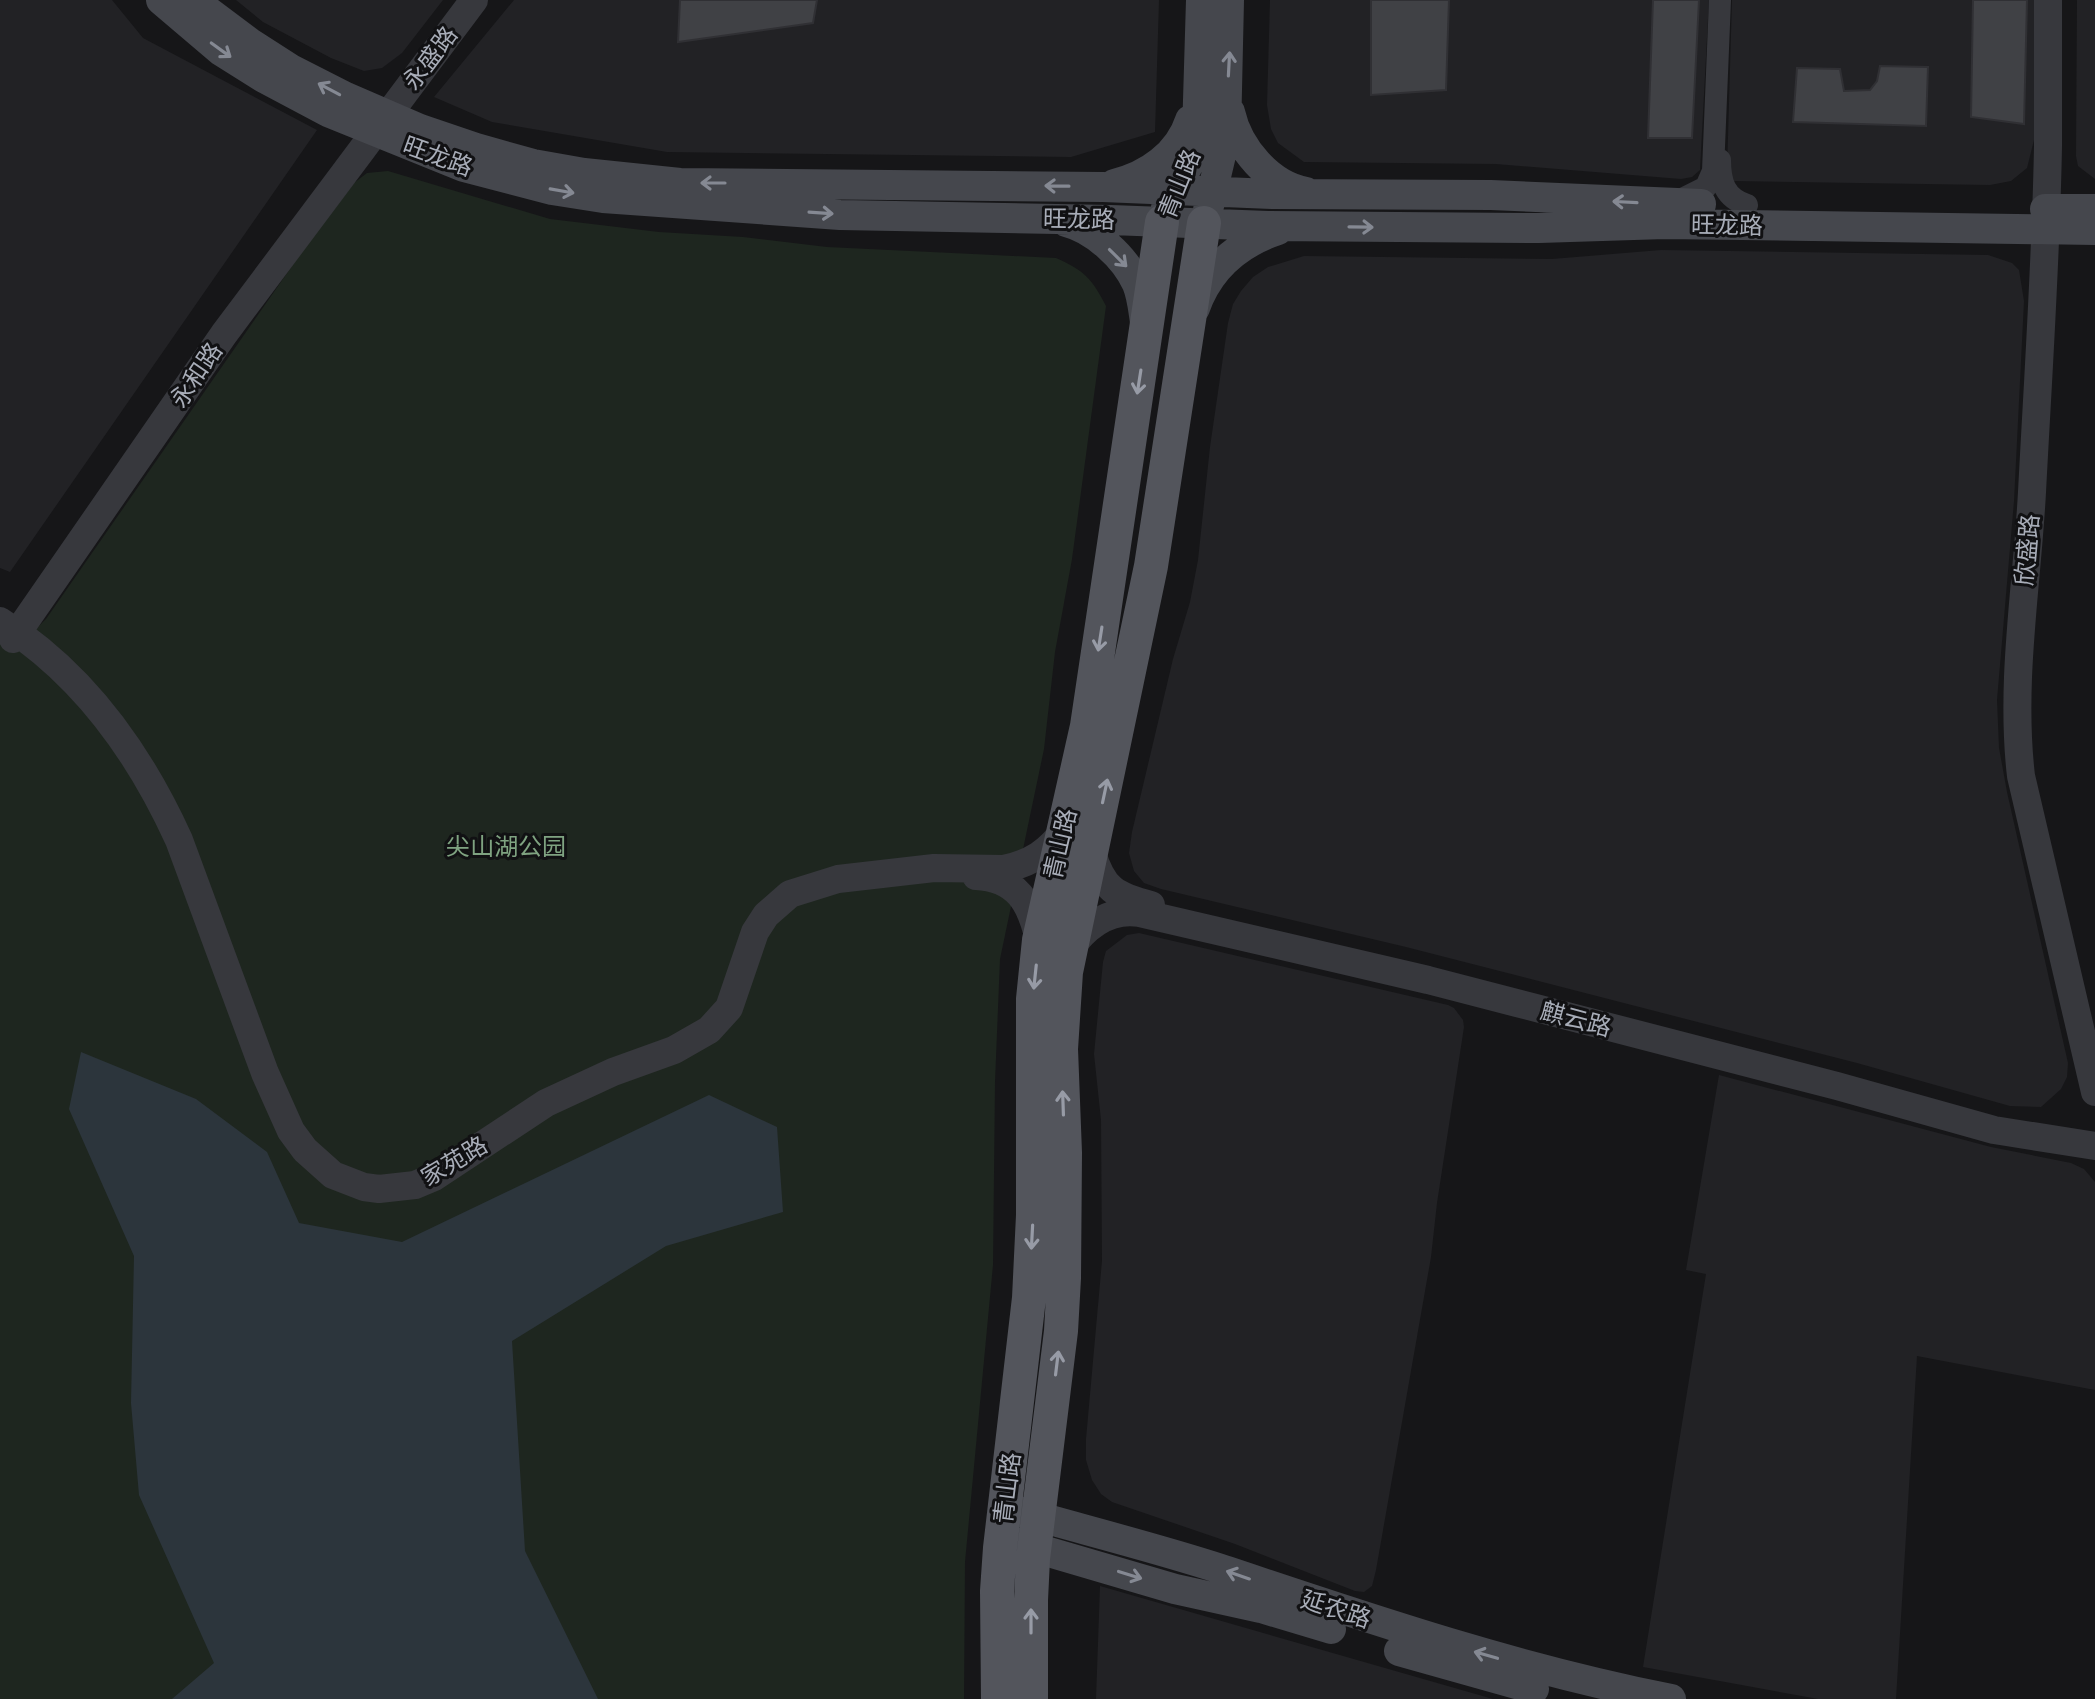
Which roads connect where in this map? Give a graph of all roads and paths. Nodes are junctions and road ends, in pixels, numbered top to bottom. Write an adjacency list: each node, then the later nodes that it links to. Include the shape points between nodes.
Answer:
1 (161, 0): 13 (main road, 旺龙路, one-way to 13, via 211,43 299,97)
2 (193, 0): 13 (main road, 旺龙路, one-way to 2)
3 (463, 0): 13 (street, 永盛路)
4 (474, 0): 13 (street, 永盛路)
5 (1201, 0): 11 (main road, 青山路)
6 (1229, 0): 12 (main road, 青山路, one-way to 6)
7 (1720, 0): 16 (street, via 1713,171 1706,187)
8 (1727, 0): 17 (street, via 1720,172 1727,193)
9 (2048, 0): 22 (street, 欣盛路)
10 (2058, 0): 22 (street, 欣盛路)
11 (1200, 79): 14 (main road, via 1179,145 1139,176); 18 (main road, 青山路, via 1193,156)
12 (1228, 102): 15 (main road, via 1237,134 1262,167 1282,183); 19 (main road, 青山路, via 1224,153)
13 (376, 122): 14 (main road, 旺龙路, one-way to 13, via 630,179 533,164); 21 (main road, 旺龙路, one-way to 21, via 478,171 603,198 840,215); 27 (street, 永和路, via 216,329)
14 (1103, 187): 18 (main road, 旺龙路)
15 (1324, 195): 16 (main road, 旺龙路, one-way to 15); 19 (main road, 旺龙路)
16 (1671, 203): 17 (main road, 旺龙路)
17 (1747, 205): 22 (main road, 旺龙路)
18 (1167, 206): 19 (main road, 旺龙路); 21 (main road, 旺龙路); 25 (main road, 青山路)
19 (1209, 208): 23 (main road, 旺龙路); 26 (main road, 青山路)
20 (2095, 209): 22 (main road, 旺龙路)
21 (1052, 218): 25 (main road, one-way to 25, via 1092,233 1127,266 1137,284)
22 (2050, 219): 23 (main road, 旺龙路, one-way to 22, via 1539,228); 24 (main road, 旺龙路); 31 (street, 欣盛路, via 2025,739); 32 (street, 欣盛路, via 2015,694 2017,742)
23 (1308, 226): 26 (main road, via 1259,236 1222,262 1206,283)
24 (2095, 230)
25 (1146, 330): 28 (main road, 青山路, one-way to 28, via 1087,726)
26 (1186, 333): 29 (main road, 青山路, one-way to 26, via 1151,566)
27 (8, 631): 28 (street, 家苑路, via 50,657 130,748 179,840 291,1131 317,1163 364,1187 396,1188 434,1177 546,1103 709,1030 729,1008 755,932 790,894 838,879 934,868 1015,867 1038,857); 30 (street, 家苑路, via 75,692 140,779 172,842 285,1134 313,1168 354,1190 398,1195 437,1184 549,1109 699,1048 727,1027 737,1011 763,937 779,915 815,893 934,874 992,877 1015,889)
28 (1064, 830): 30 (main road, 青山路)
29 (1092, 853): 30 (main road, 青山路); 33 (street, 麒云路, via 1106,885 1127,899 1435,972 1978,1116)
30 (1054, 945): 34 (street, 麒云路, via 1105,917 1140,913 1428,980 1994,1130); 35 (main road, 青山路, one-way to 35, via 1033,999 1029,1298); 36 (main road, 青山路, one-way to 30, via 1064,1278 1063,1003)
31 (2095, 1056)
32 (2095, 1092)
33 (2095, 1137)
34 (2095, 1146)
35 (1003, 1522): 36 (main road, 延农路); 38 (main road, 青山路, via 997,1591)
36 (1036, 1532): 37 (main road, 延农路, one-way to 36, via 1416,1635 1218,1568); 39 (main road, 青山路, one-way to 36); 40 (main road, 延农路, one-way to 40, via 1175,1589 1305,1620 1470,1673)
37 (1660, 1698)
38 (998, 1699)
39 (1031, 1699)
40 (1576, 1699)

